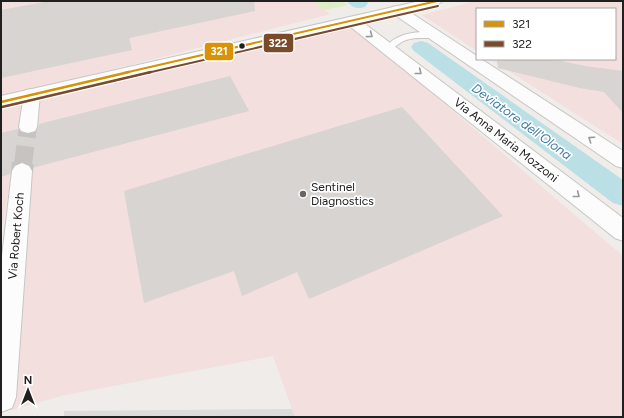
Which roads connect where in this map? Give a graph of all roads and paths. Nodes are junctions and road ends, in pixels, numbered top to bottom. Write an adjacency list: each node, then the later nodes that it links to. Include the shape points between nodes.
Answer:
1 (437, 1): 2 (street)
2 (397, 10): 3 (street); 4 (street)
3 (352, 21): 5 (street, Via Anna Maria Mozzoni, one-way to 5); 6 (street)
4 (434, 35): 5 (lane, via 411,35 394,41); 9 (street, one-way to 4)
5 (389, 48): 11 (street, Via Anna Maria Mozzoni, one-way to 11)
6 (32, 94): 7 (street); 8 (street)
7 (1, 102)
8 (28, 127)
9 (623, 161)
10 (22, 171): 12 (street, Via Robert Koch)
11 (623, 231)
12 (1, 397)

